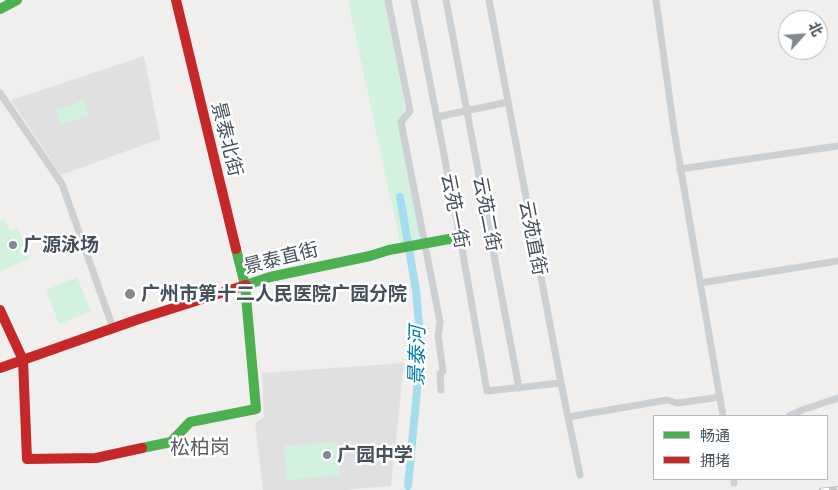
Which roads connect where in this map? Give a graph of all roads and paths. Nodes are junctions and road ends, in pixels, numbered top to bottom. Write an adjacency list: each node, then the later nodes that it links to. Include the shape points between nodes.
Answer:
1 (17, 0): 8 (street)
2 (176, 0): 19 (street, 景泰北街)
3 (388, 0): 16 (street, via 410,111 401,122)
4 (414, 0): 12 (street, 云苑一街)
5 (446, 0): 11 (street, 云苑二街)
6 (489, 0): 10 (street, 云苑直街)
7 (656, 0): 14 (street)
8 (0, 9)
9 (0, 93): 21 (street, via 62,184)
10 (508, 102): 11 (street); 24 (street, 云苑直街)
11 (468, 111): 12 (street); 25 (street, 云苑二街)
12 (437, 117): 15 (street, 云苑一街)
13 (838, 146): 14 (street)
14 (680, 169): 18 (street)
15 (460, 236): 16 (street, 景泰直街); 25 (street, 云苑一街, via 488,391)
16 (425, 244): 19 (street, 景泰直街); 26 (street, via 440,322)
17 (838, 260): 18 (street)
18 (700, 283): 27 (street)
19 (245, 285): 21 (street, 景泰直街); 22 (street, 景泰北街, via 256,408 190,422 172,442 96,458 27,459)
20 (0, 310): 22 (street)
21 (113, 328): 22 (street, 景泰直街)
22 (23, 360): 23 (street, 景泰直街)
23 (0, 368)
24 (561, 384): 25 (street); 31 (street, 云苑直街)
25 (519, 388)
26 (441, 390)
27 (720, 397): 29 (street); 31 (street, via 677,403 667,400)
28 (838, 398): 30 (street)
29 (723, 415)
30 (791, 415)
31 (568, 417): 32 (street, 云苑直街)
32 (580, 475)

